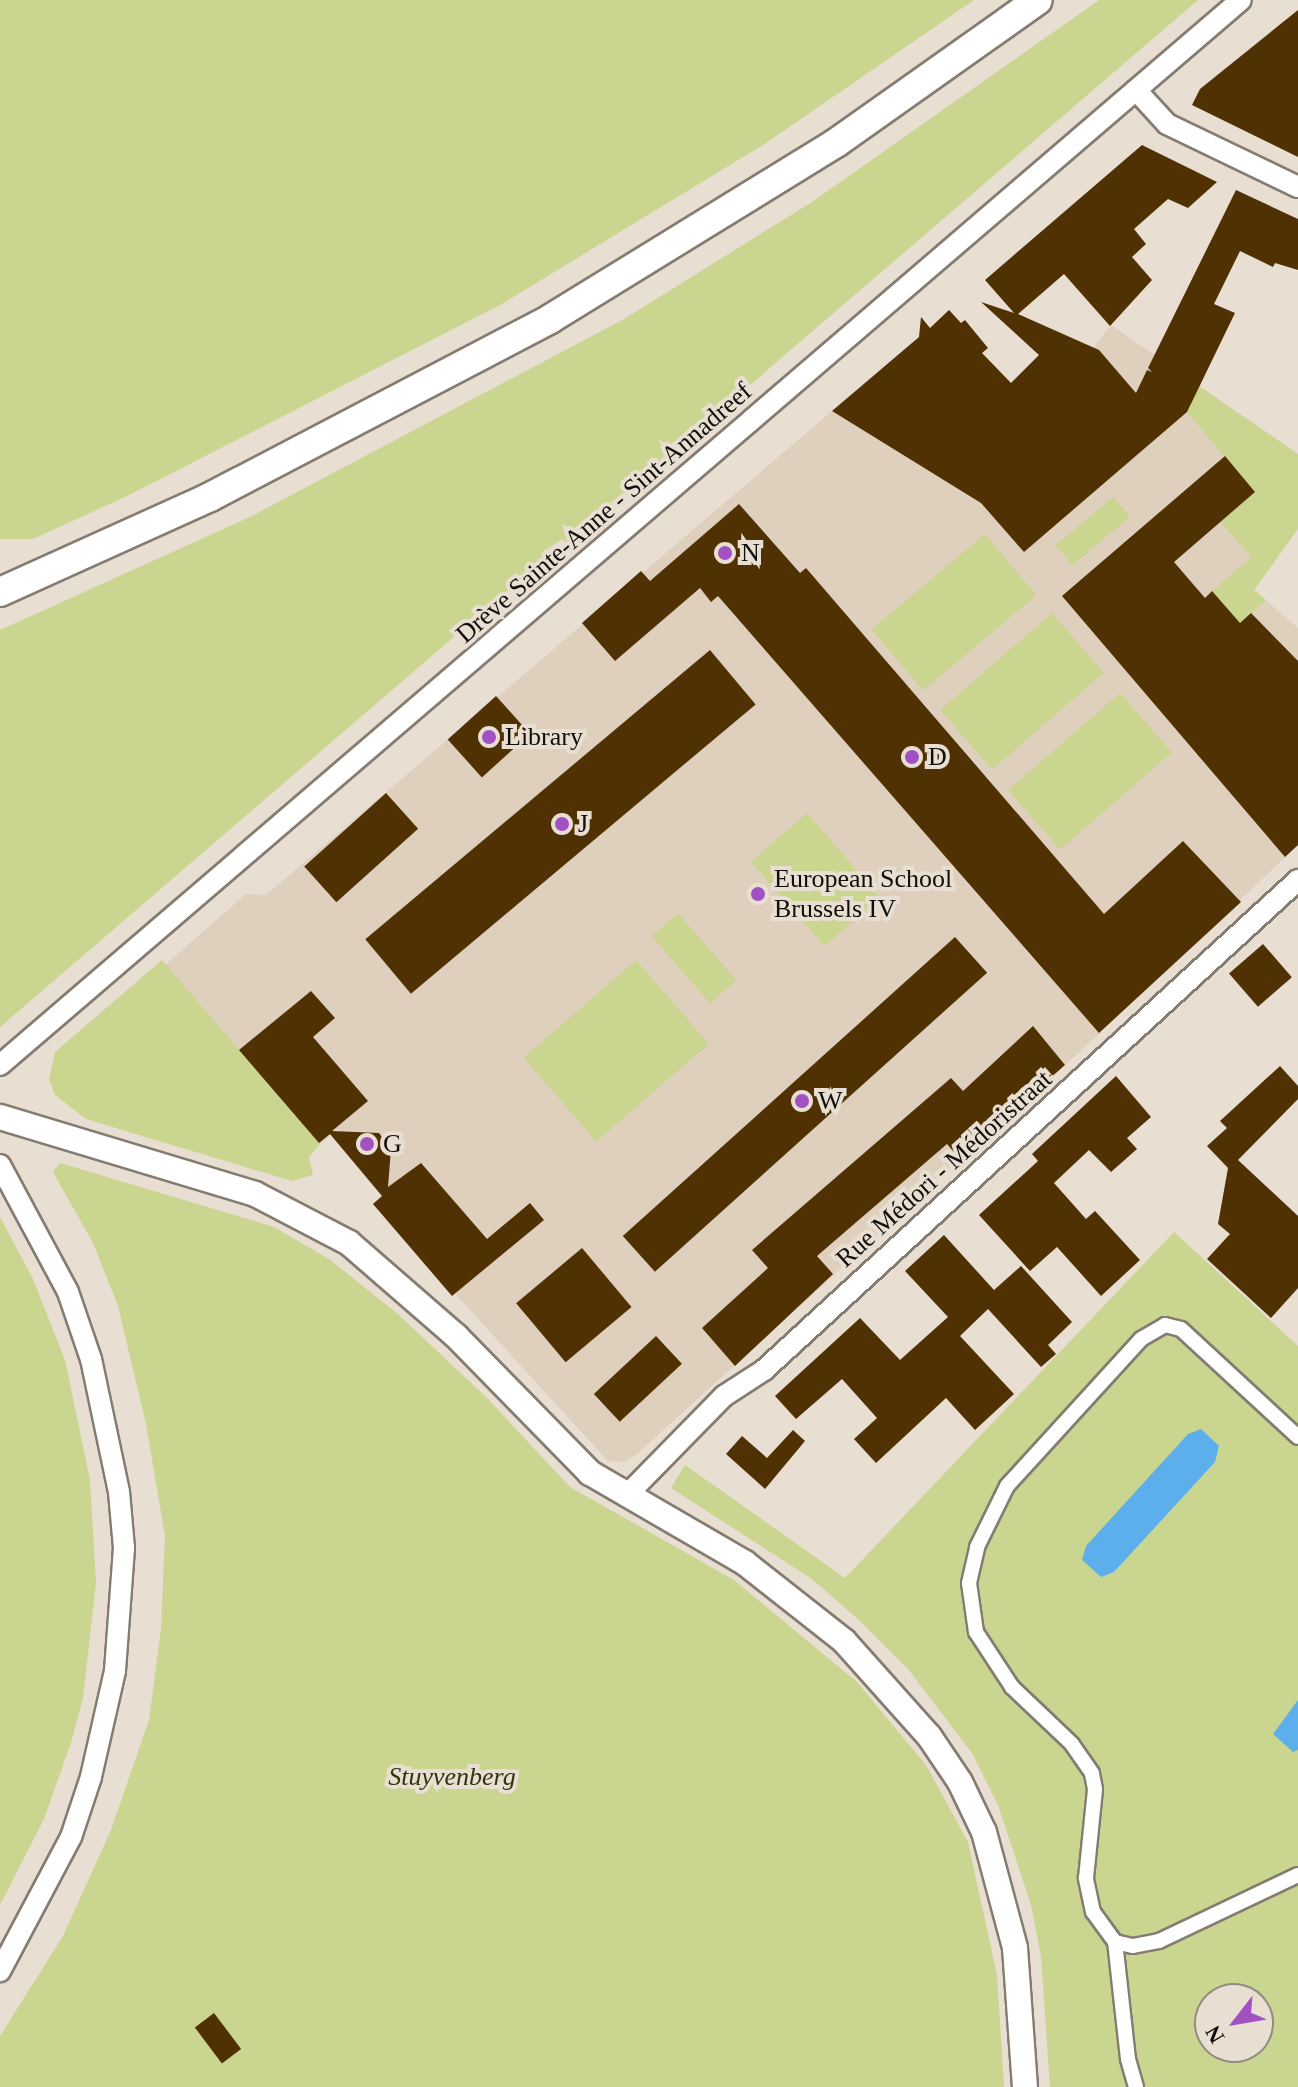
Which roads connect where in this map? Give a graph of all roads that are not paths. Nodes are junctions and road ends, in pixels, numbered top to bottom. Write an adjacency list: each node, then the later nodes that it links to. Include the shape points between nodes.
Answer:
1 (1038, 0): 5 (main road, via 836,143 550,319 222,492)
2 (1241, 0): 3 (street, Drève Sainte-Anne - Sint-Annadreef)
3 (1136, 90): 4 (street, via 1167,124); 7 (street, Drève Sainte-Anne - Sint-Annadreef)
4 (1298, 187)
5 (0, 592)
6 (1298, 880): 11 (street, Rue Médori - Médoristraat, via 764,1370 724,1396)
7 (0, 1065)
8 (0, 1117): 11 (street, via 240,1189 285,1206 349,1243 456,1336 582,1465)
9 (0, 1165): 14 (street, via 68,1292 91,1359 119,1492 124,1548 115,1671 91,1777 71,1837)
10 (1298, 1437): 13 (street, via 1181,1329 1165,1325 1141,1339 1017,1474 984,1526 969,1583 971,1619 1012,1687 1088,1762 1095,1789 1086,1878 1093,1912)
11 (626, 1496): 15 (street, via 745,1563 816,1617 894,1692 949,1765 984,1832 1007,1906 1023,2016)
12 (1298, 1875): 13 (street, via 1159,1941 1133,1946)
13 (1115, 1942): 16 (street)
14 (0, 1971)
15 (1025, 2087)
16 (1136, 2087)

